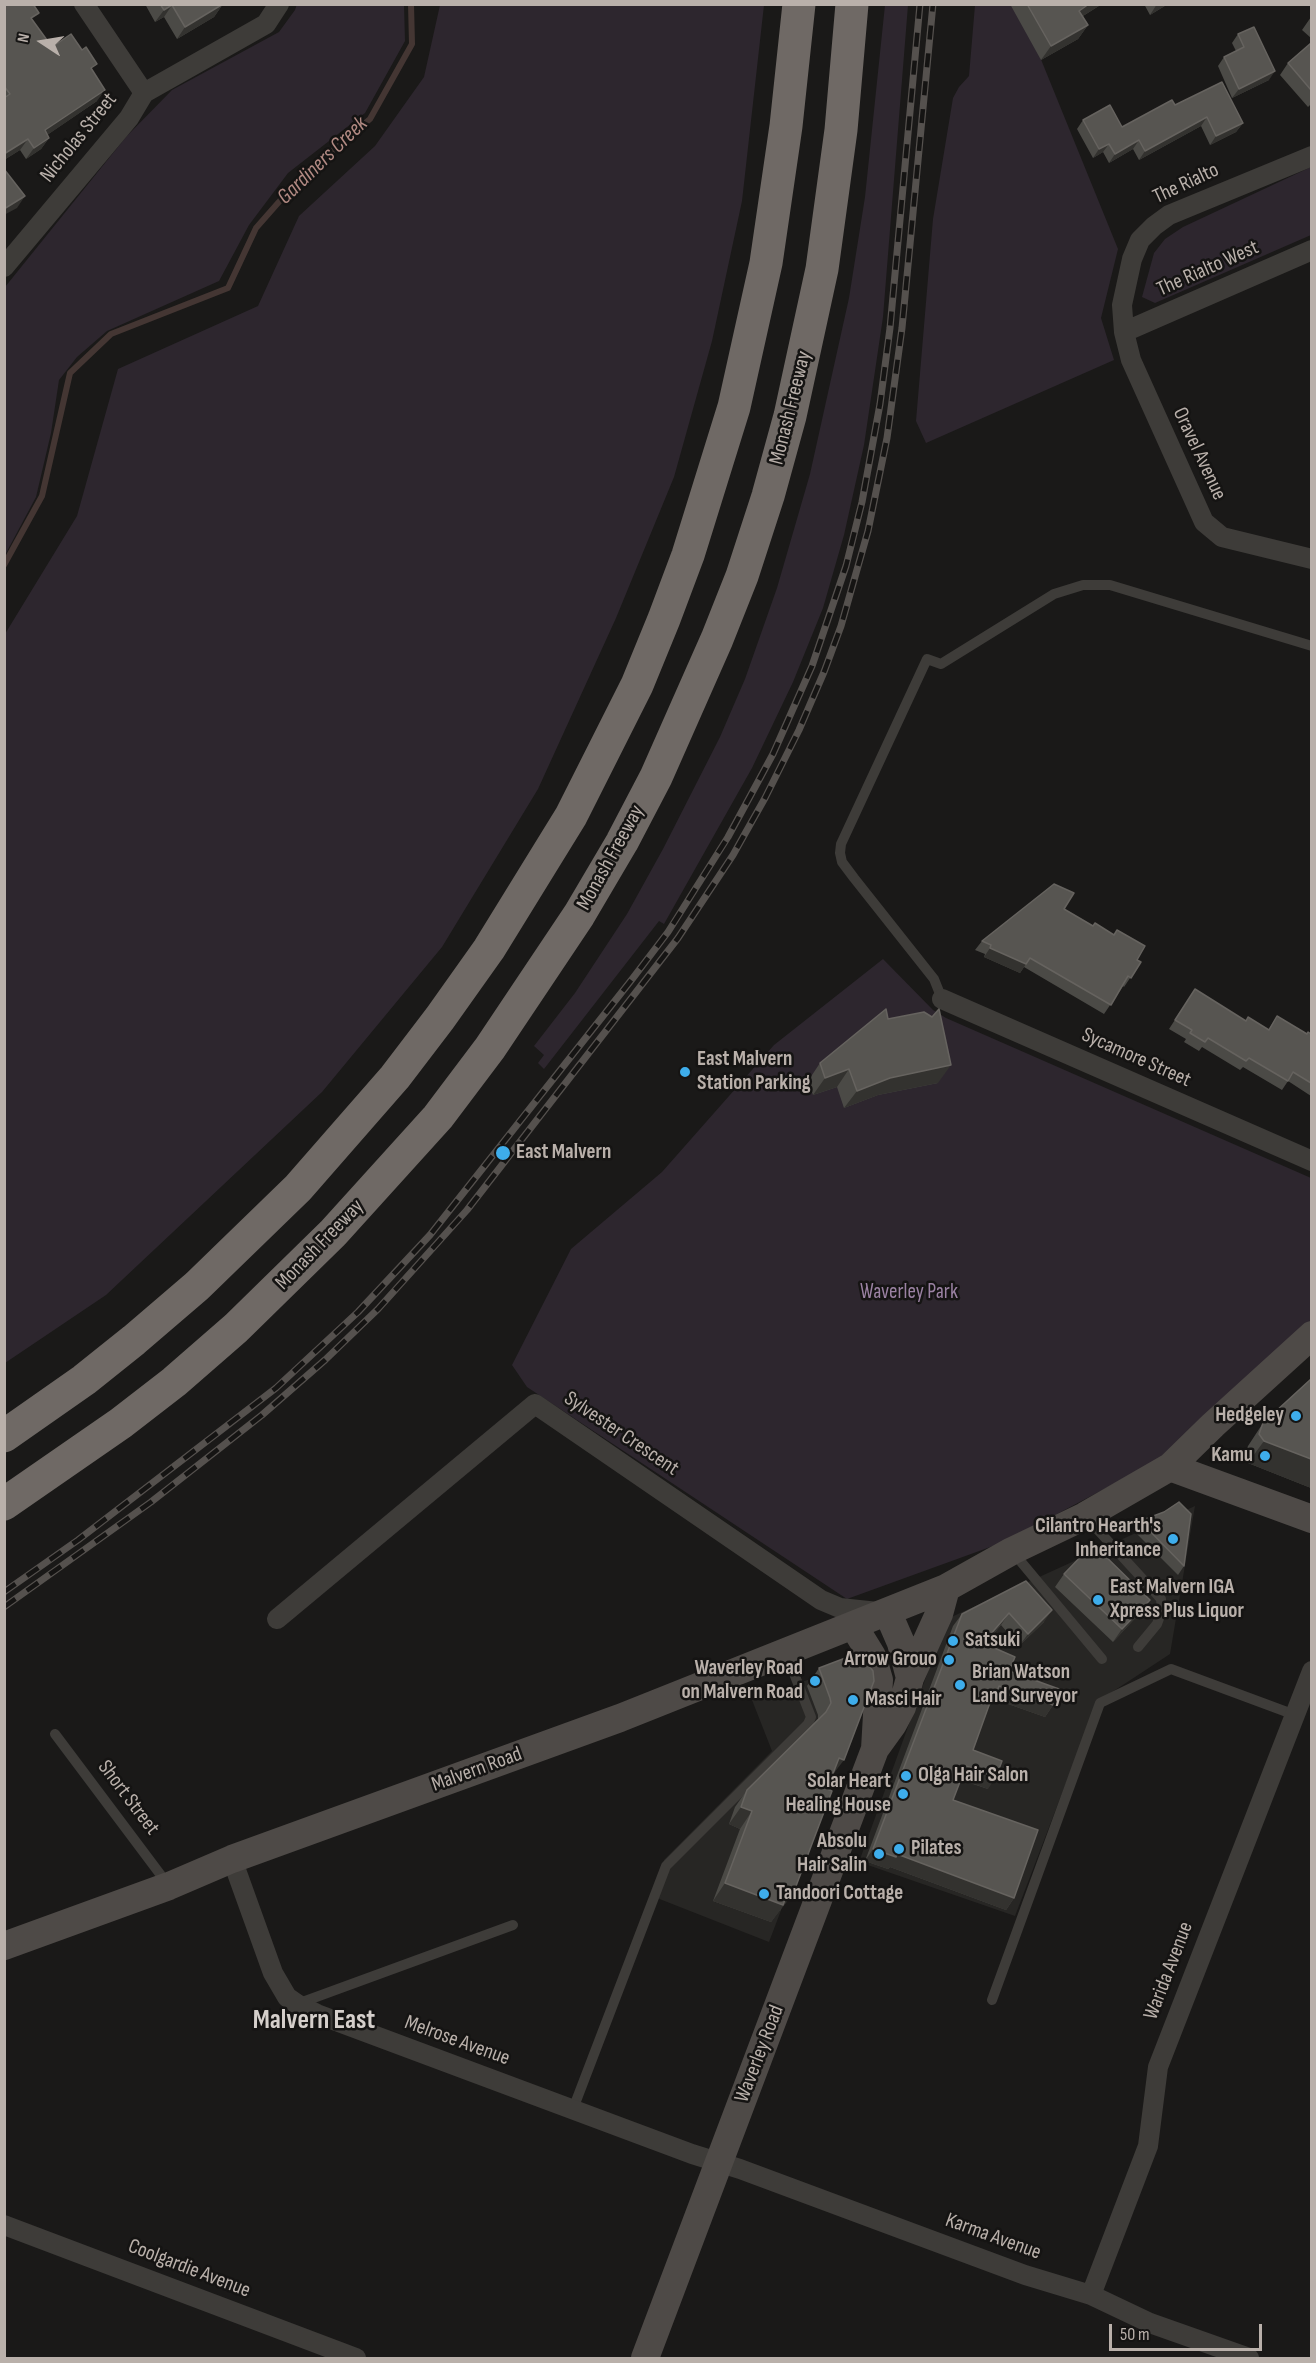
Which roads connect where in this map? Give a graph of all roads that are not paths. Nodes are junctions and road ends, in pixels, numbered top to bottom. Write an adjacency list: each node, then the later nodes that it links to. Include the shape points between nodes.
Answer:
1 (84, 4): 5 (street, Nicholas Street)
2 (279, 4): 5 (street, via 266,24)
3 (799, 4): 15 (highway, via 766,263 734,407 664,620 637,685 572,816 489,949 440,1018 381,1094 298,1188 197,1286 134,1340)
4 (852, 4): 17 (highway, Monash Freeway, via 824,259 790,416 742,576 717,639 656,777 616,851 579,915 490,1048 438,1117 333,1233 174,1382)
5 (144, 93): 8 (street, Nicholas Street, via 129,118)
6 (1311, 156): 9 (street, The Rialto, via 1169,215 1154,226 1140,240 1132,259 1122,305)
7 (1311, 250): 9 (street, The Rialto West)
8 (4, 267)
9 (1124, 332): 10 (street, Oravel Avenue, via 1134,368 1204,522 1222,537)
10 (1311, 558)
11 (1311, 646): 12 (lane, via 1110,585 1083,585 1054,594 941,664 927,659 850,823 840,853 842,862 934,979)
12 (942, 999): 13 (street, Sycamore Street)
13 (1311, 1161)
14 (1311, 1335): 16 (main road)
15 (4, 1436)
16 (1170, 1467): 18 (main road); 19 (main road)
17 (4, 1504)
18 (1085, 1516): 20 (main road); 25 (lane, via 1161,1599 1157,1624)
19 (1311, 1519)
20 (1012, 1551): 21 (main road); 27 (lane)
21 (946, 1588): 22 (main road, Malvern Road); 29 (main road, via 939,1614)
22 (888, 1613): 23 (main road, Malvern Road); 29 (main road, Waverley Road)
23 (846, 1617): 24 (street, Sylvester Crescent, via 535,1404); 26 (main road, Malvern Road); 32 (main road, Waverley Road, via 872,1656 879,1680)
24 (277, 1619)
25 (1138, 1647)
26 (786, 1653): 33 (main road, Malvern Road, via 620,1718); 39 (lane, via 811,1717 808,1724 666,1866)
27 (1102, 1659)
28 (1311, 1671): 30 (street, Warida Avenue)
29 (910, 1678): 32 (main road, Waverley Road, via 902,1707)
30 (1295, 1715): 37 (lane, via 1171,1669 1100,1703); 42 (street, Warida Avenue, via 1158,2067 1148,2146)
31 (55, 1734): 34 (lane, Short Street)
32 (875, 1749): 40 (main road, Waverley Road)
33 (232, 1859): 34 (main road, Malvern Road); 38 (street, Melrose Avenue, via 276,1980)
34 (169, 1886): 36 (main road, Malvern Road)
35 (513, 1925): 38 (lane)
36 (4, 1946)
37 (992, 2000)
38 (297, 2004): 39 (street, Melrose Avenue)
39 (573, 2109): 40 (street, Melrose Avenue)
40 (719, 2163): 42 (street, Karma Avenue, via 1025,2275); 44 (main road, Waverley Road)
41 (4, 2225): 43 (street, Coolgardie Avenue)
42 (1091, 2295): 45 (street, Karma Avenue, via 1150,2323)
43 (356, 2358)
44 (645, 2358)
45 (1249, 2358)

